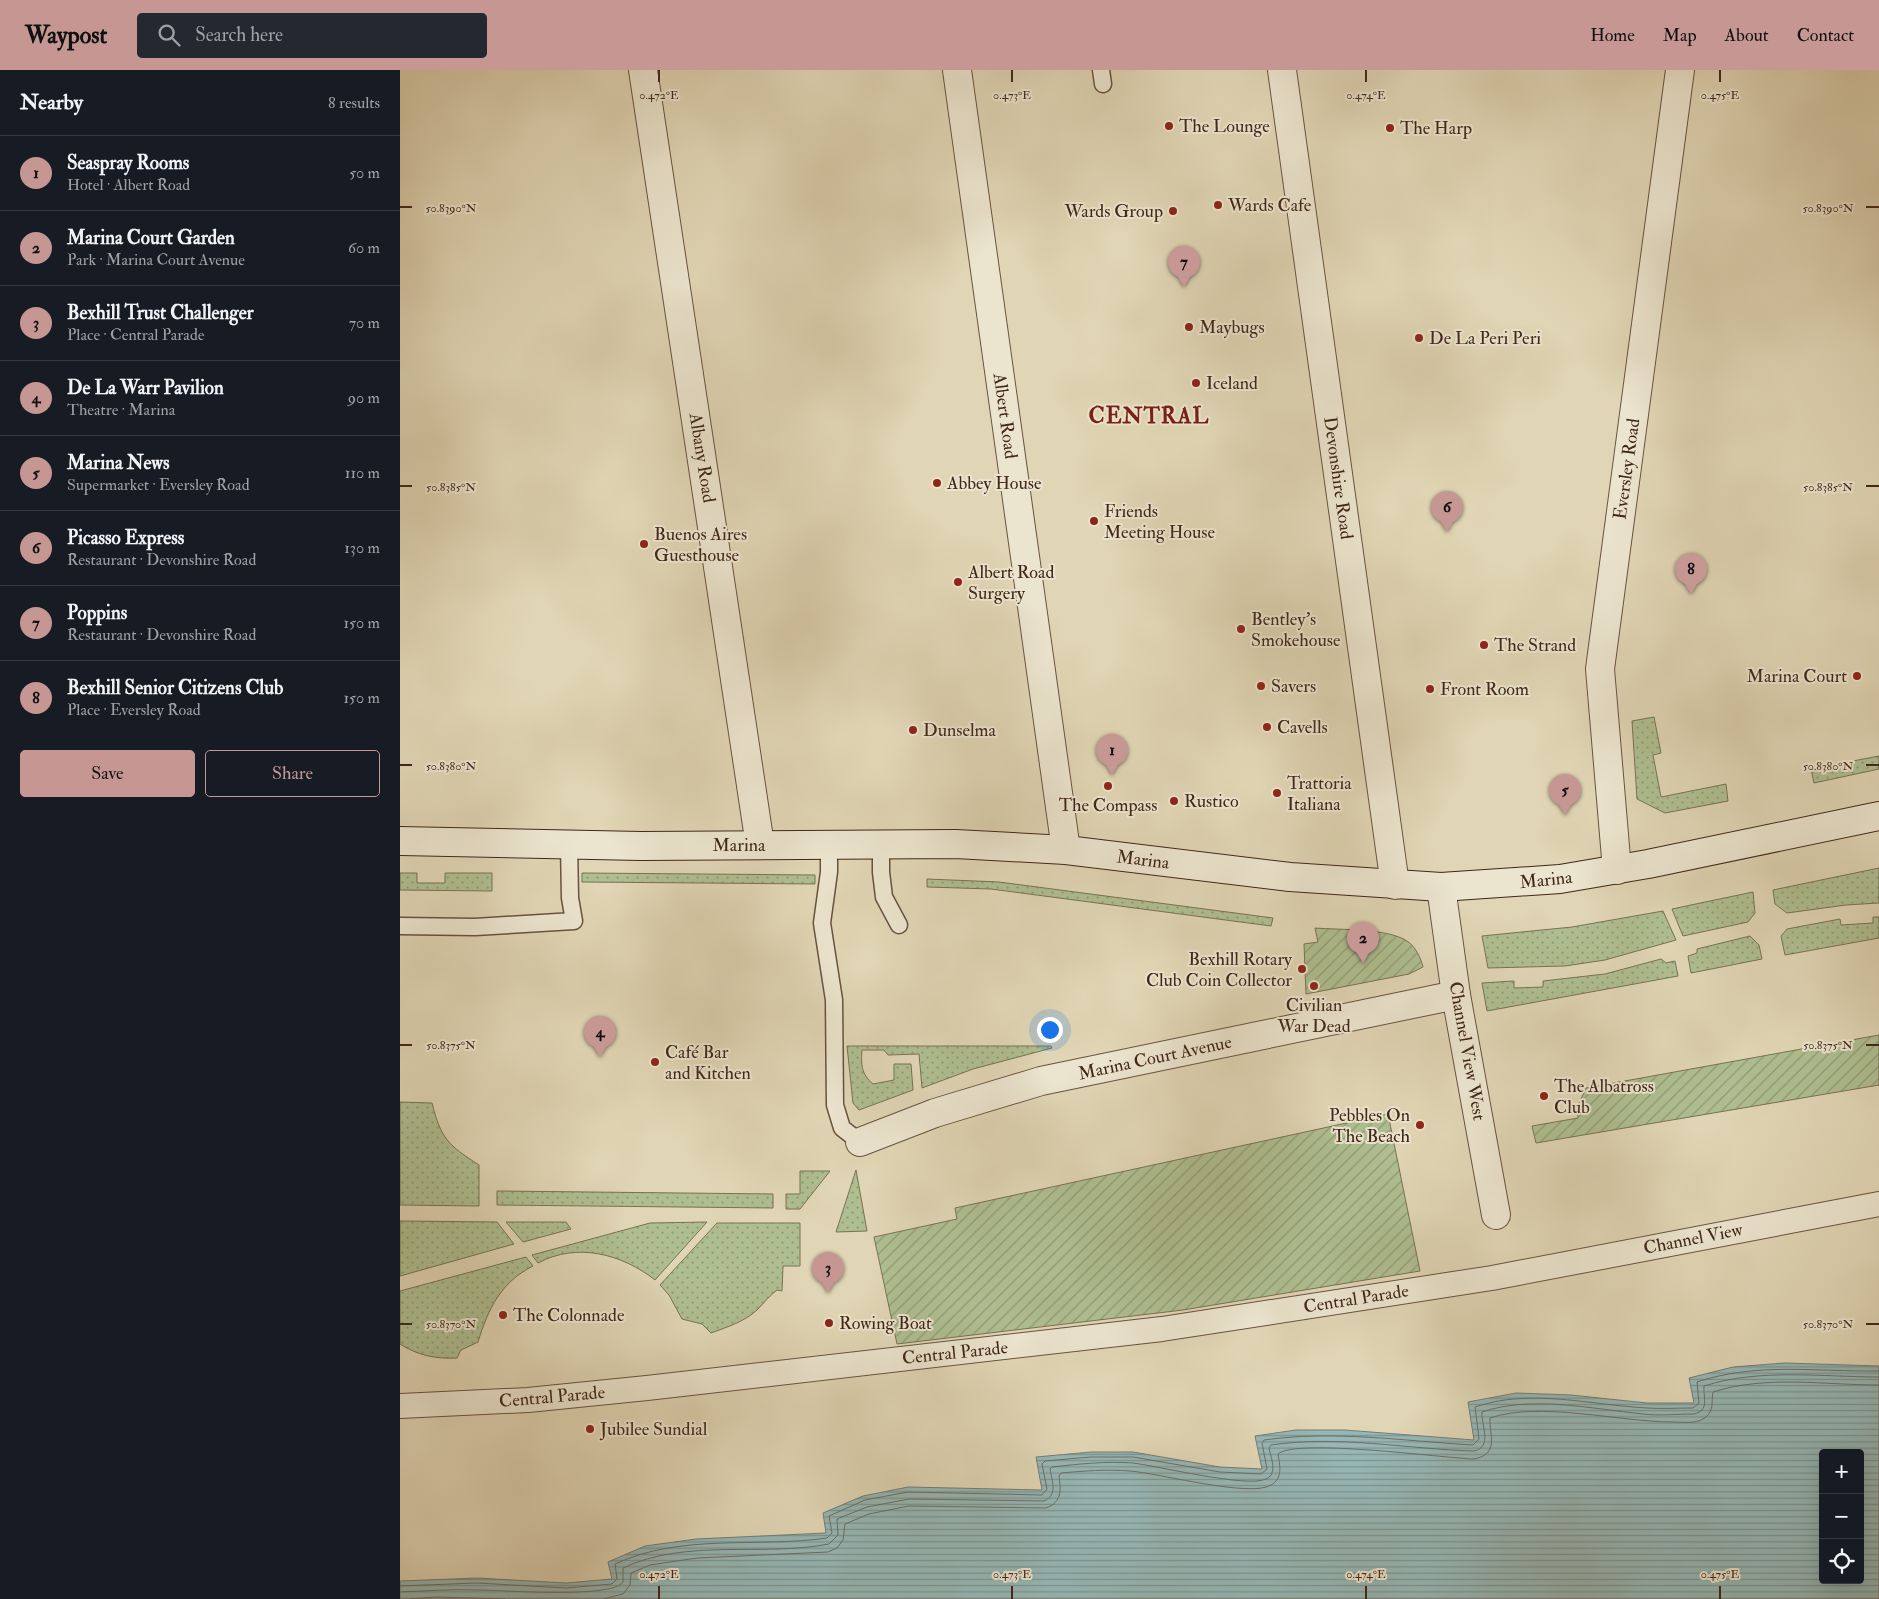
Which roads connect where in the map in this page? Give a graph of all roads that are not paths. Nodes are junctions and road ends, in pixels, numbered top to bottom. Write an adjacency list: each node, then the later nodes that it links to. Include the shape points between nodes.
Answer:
1 (643, 70): 8 (street, Albany Road)
2 (957, 70): 11 (street, Albert Road)
3 (1282, 70): 13 (street, Devonshire Road)
4 (1680, 70): 12 (street, Eversley Road, via 1600,669)
5 (1879, 816): 12 (street, Marina)
6 (400, 841): 7 (street, Marina)
7 (569, 845): 8 (street, Marina); 16 (lane, via 574,921 476,927)
8 (760, 845): 9 (street, Marina)
9 (829, 845): 10 (street, Marina); 18 (lane, via 822,923 834,1000 835,1105 842,1128)
10 (881, 845): 11 (street, Marina, via 956,844); 15 (lane, via 884,897)
11 (1066, 850): 13 (street, Marina, via 1280,876)
12 (1617, 870): 14 (street, Marina, via 1560,879)
13 (1395, 886): 14 (street, Marina)
14 (1441, 887): 17 (street, Channel View West)
15 (899, 925)
16 (400, 926)
17 (1456, 995): 18 (street, Marina Court Avenue, via 1042,1081 935,1113); 20 (street, Channel View West)
18 (860, 1142)
19 (1879, 1204): 21 (street, Channel View)
20 (1496, 1215)
21 (1507, 1275): 22 (street, Central Parade, via 1162,1329 647,1388 528,1400)
22 (400, 1406)

